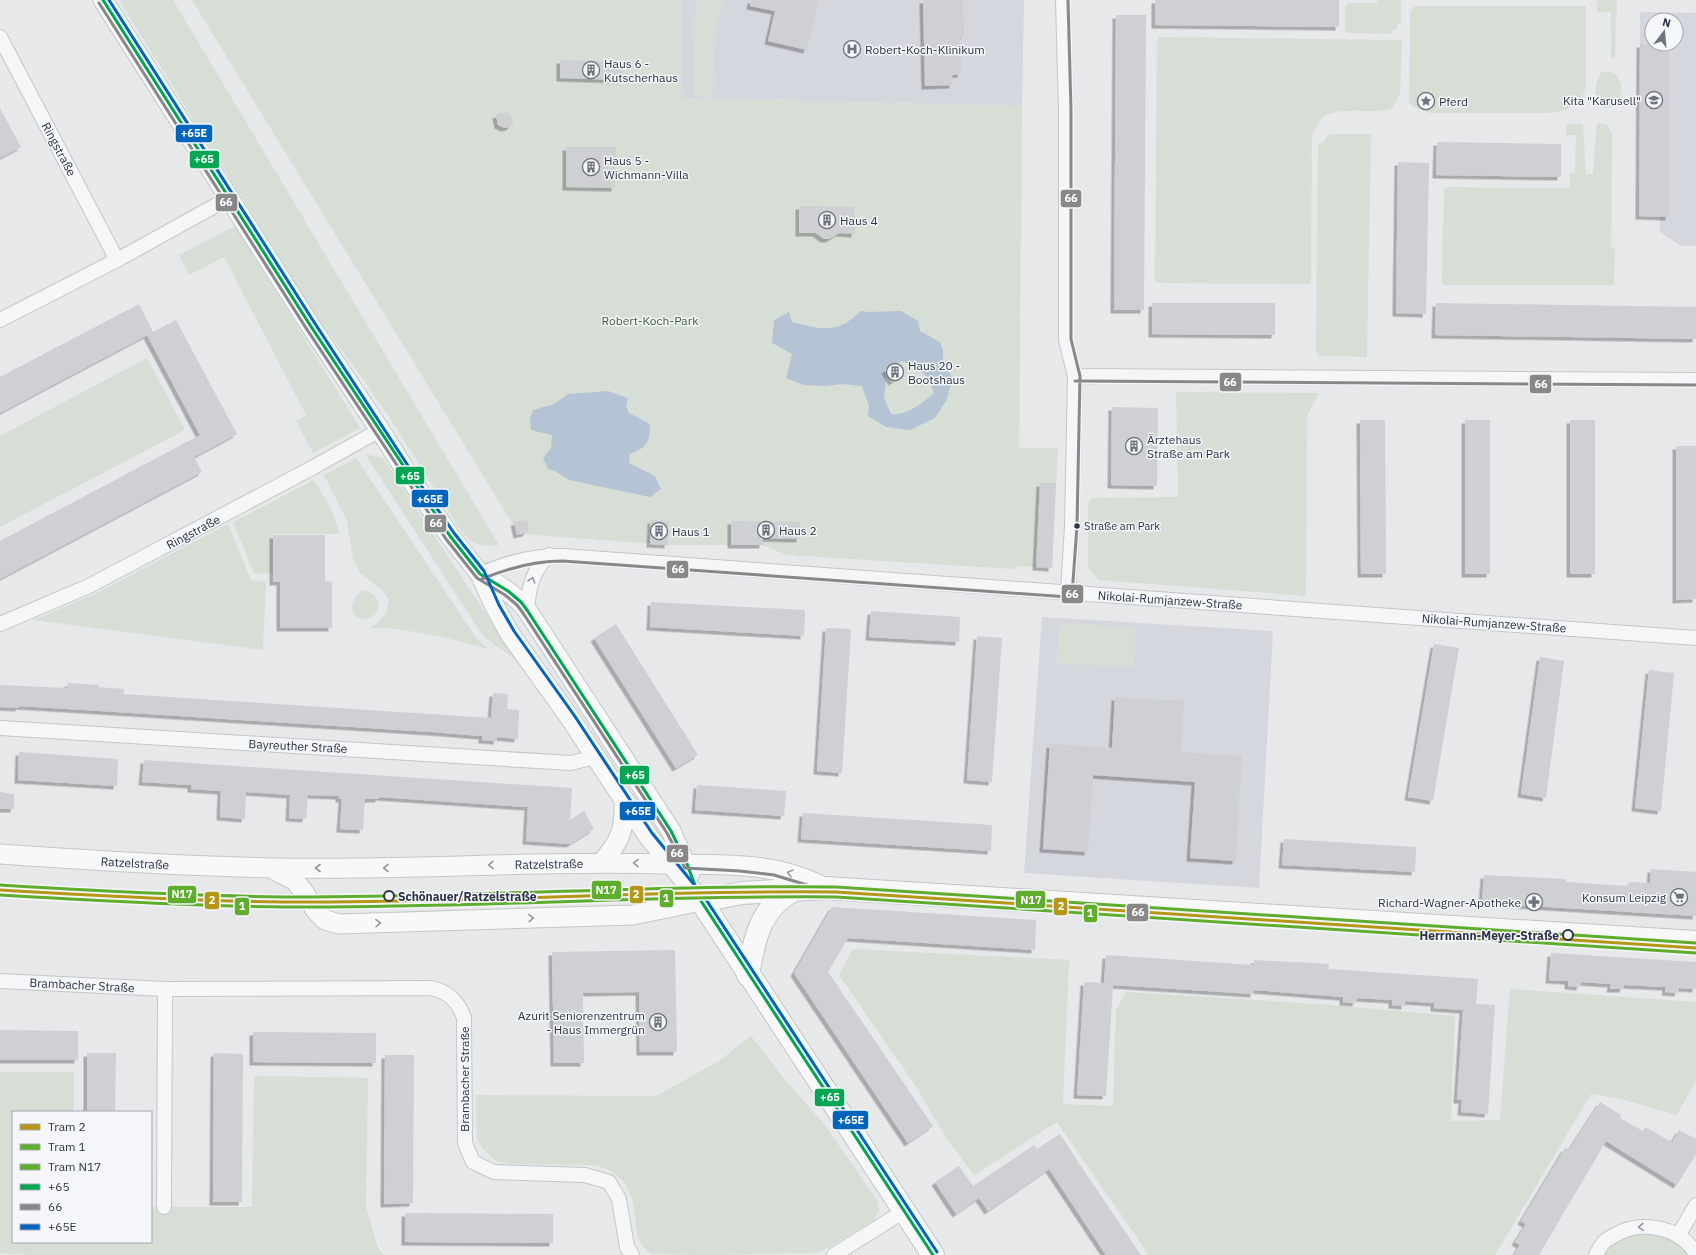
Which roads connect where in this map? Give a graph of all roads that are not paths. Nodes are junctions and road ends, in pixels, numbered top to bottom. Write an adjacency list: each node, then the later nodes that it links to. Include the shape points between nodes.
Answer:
1 (103, 0): 4 (main road)
2 (1063, 0): 7 (street, via 1066,110 1066,340)
3 (0, 37): 5 (street, Ringstraße)
4 (229, 198): 5 (street); 9 (main road)
5 (117, 260): 6 (street)
6 (0, 320)
7 (1075, 376): 8 (street); 12 (street)
8 (1696, 380)
9 (380, 430): 11 (main road, via 416,487); 14 (street, Ringstraße, via 89,586)
10 (549, 555): 11 (street, Nikolai-Rumjanzew-Straße, via 515,561); 12 (street, Nikolai-Rumjanzew-Straße); 13 (street, one-way to 10, via 530,582)
11 (480, 574): 13 (main road, via 508,591); 17 (main road, via 504,624)
12 (1068, 592): 15 (street, Nikolai-Rumjanzew-Straße)
13 (527, 610): 21 (main road, via 671,831)
14 (0, 624)
15 (1696, 638)
16 (0, 728): 17 (street, Bayreuther Straße, via 571,763)
17 (595, 757): 18 (main road)
18 (624, 801): 20 (main road, via 621,835); 21 (main road, via 648,836)
19 (0, 854): 22 (main road, Ratzelstraße, via 113,862)
20 (601, 863): 21 (main road, Ratzelstraße, one-way to 20); 22 (main road, Ratzelstraße, one-way to 22)
21 (679, 864): 23 (main road, Ratzelstraße, one-way to 21, via 783,871 748,866); 25 (main road)
22 (269, 868): 25 (main road, Ratzelstraße, one-way to 25, via 294,880 325,920 339,924 627,916)
23 (826, 888): 24 (main road, Ratzelstraße); 26 (main road, Ratzelstraße)
24 (792, 891): 25 (main road, Ratzelstraße, via 742,893); 27 (main road, Ratzelstraße, via 772,906 760,925)
25 (701, 901): 27 (main road)
26 (1696, 942)
27 (748, 975): 32 (main road)
28 (0, 981): 29 (street, Brambacher Straße)
29 (165, 989): 31 (street); 35 (street, Brambacher Straße, via 431,988 446,993 461,1009 464,1018 465,1144 473,1162 494,1172 586,1175 609,1182 619,1200 627,1247)
30 (1696, 1205): 33 (street)
31 (164, 1207)
32 (904, 1211): 36 (street); 37 (main road)
33 (1678, 1236): 34 (street, via 1694,1249); 38 (street, one-way to 38, via 1662,1228 1633,1227 1622,1230 1604,1242)
34 (1696, 1254)
35 (632, 1255)
36 (834, 1255)
37 (933, 1255)
38 (1596, 1255)

